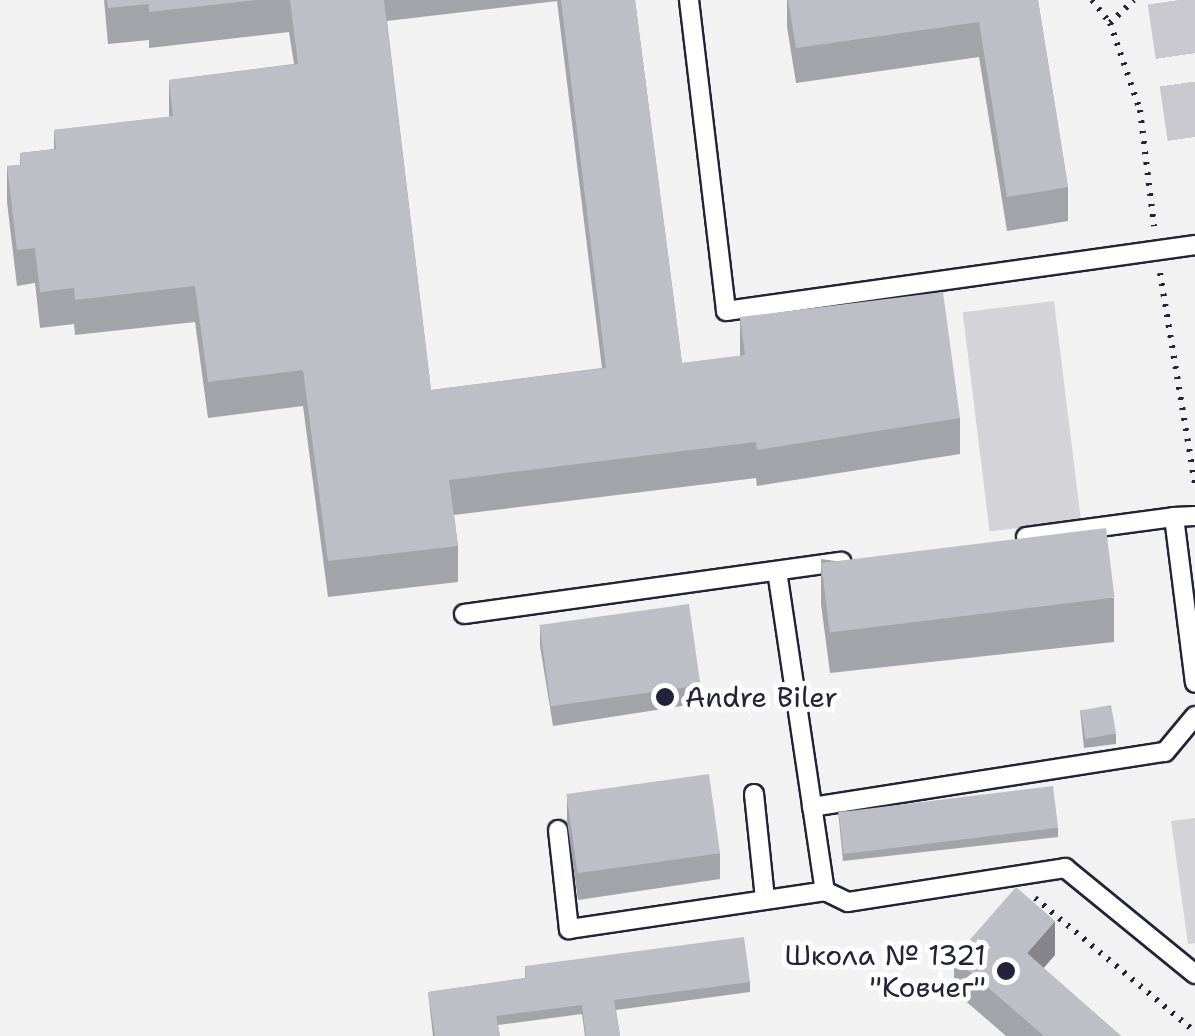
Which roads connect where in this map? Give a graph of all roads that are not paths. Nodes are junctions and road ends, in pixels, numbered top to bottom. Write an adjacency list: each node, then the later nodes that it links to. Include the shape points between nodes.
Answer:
1 (689, 0): 2 (lane, via 726,311)
2 (1195, 245)
3 (1195, 516): 4 (lane)
4 (1174, 518): 5 (lane); 9 (lane)
5 (1004, 540)
6 (871, 558): 7 (lane)
7 (777, 571): 8 (lane); 12 (lane)
8 (464, 614)
9 (1195, 682)
10 (1195, 716): 12 (lane, via 1165,752)
11 (754, 794): 15 (lane)
12 (812, 807): 14 (lane)
13 (558, 830): 15 (lane, via 569,929)
14 (824, 891): 15 (lane); 16 (lane, via 848,902 1065,868)
15 (766, 898)
16 (1195, 974)

